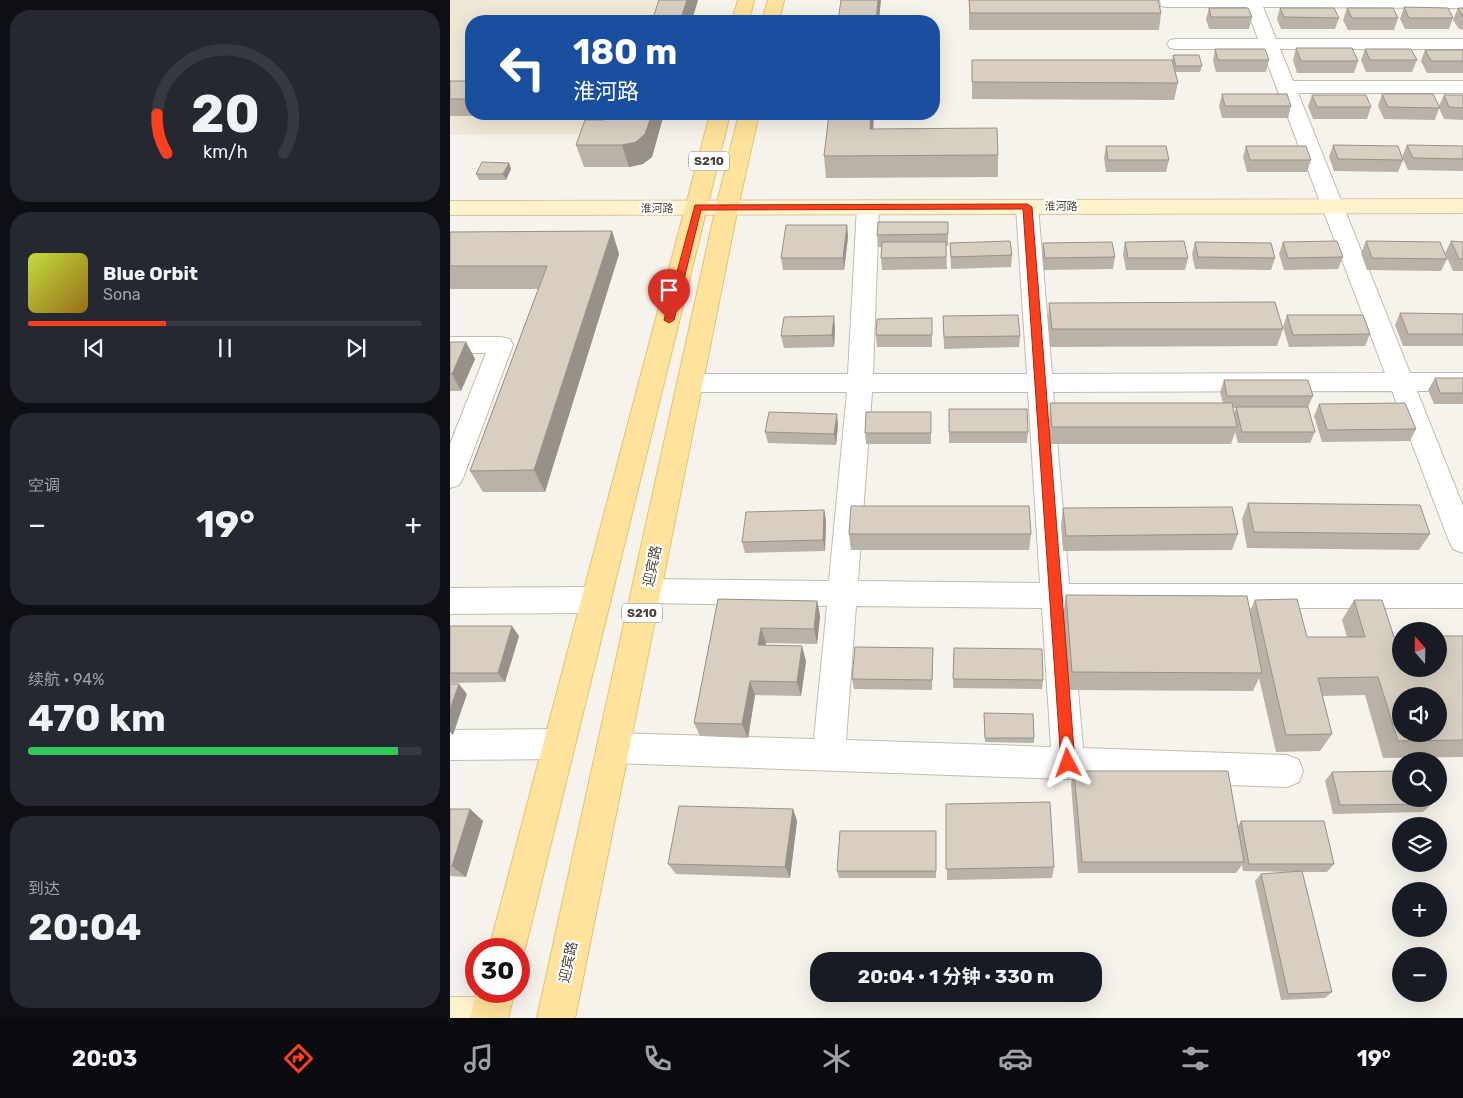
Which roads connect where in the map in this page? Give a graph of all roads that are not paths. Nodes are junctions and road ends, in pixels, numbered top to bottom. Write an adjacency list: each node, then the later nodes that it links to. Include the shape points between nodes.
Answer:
1 (746, 0): 6 (main road)
2 (776, 0): 7 (main road)
3 (1253, 1): 4 (street); 5 (street); 9 (street)
4 (1167, 2)
5 (1463, 3)
6 (742, 15)
7 (772, 15)
8 (1176, 44): 9 (street)
9 (1269, 44): 10 (street); 11 (street)
10 (1463, 44)
11 (1286, 87): 12 (street); 15 (street)
12 (1463, 87)
13 (719, 120): 17 (main road, S210)
14 (748, 120): 18 (main road, 迎宾路 / S210)
15 (1332, 206): 16 (street, 淮河路); 20 (street, 淮河路); 23 (street)
16 (1463, 206)
17 (698, 207): 18 (street, 淮河路); 21 (street, 淮河路); 34 (main road, S210)
18 (727, 207): 19 (street, 淮河路); 27 (main road, 迎宾路 / S210)
19 (868, 207): 20 (street, 淮河路); 24 (street)
20 (1027, 207): 25 (street)
21 (450, 208)
22 (450, 345): 28 (street, via 501,345)
23 (1400, 381): 25 (street); 26 (street); 29 (street)
24 (860, 382): 25 (street); 27 (street); 31 (street)
25 (1042, 382): 32 (street)
26 (1463, 382)
27 (692, 383): 30 (main road, 迎宾路 / S210)
28 (452, 466)
29 (1463, 541)
30 (647, 592): 31 (street); 38 (main road, 迎宾路 / S210)
31 (841, 593): 32 (street); 39 (street)
32 (1055, 596): 33 (street); 40 (street)
33 (1463, 596)
34 (596, 600): 35 (street); 36 (main road, S210)
35 (450, 601)
36 (558, 744): 37 (street); 42 (main road, S210)
37 (450, 745)
38 (614, 748): 39 (street); 45 (main road, 迎宾路 / S210)
39 (829, 755): 40 (street)
40 (1068, 763): 41 (street)
41 (1287, 771)
42 (510, 938)
43 (492, 1008): 44 (street)
44 (450, 1016)
45 (556, 1018)

